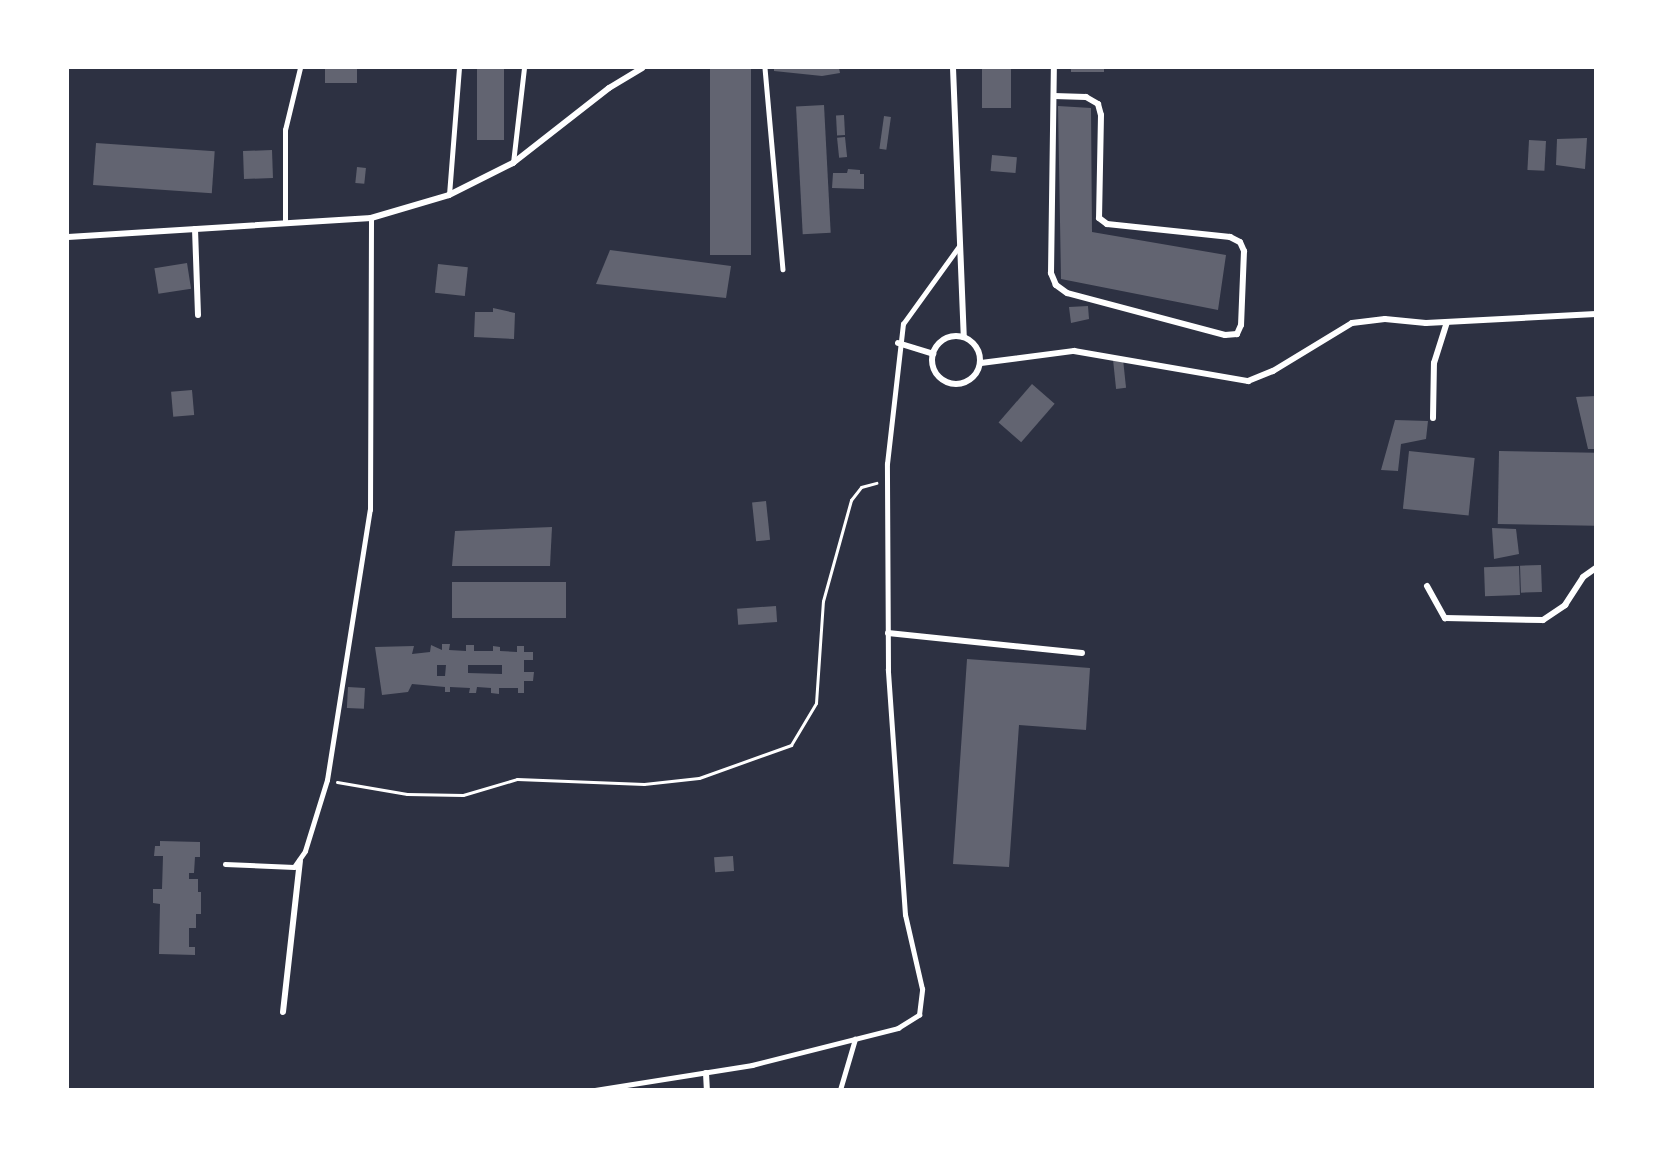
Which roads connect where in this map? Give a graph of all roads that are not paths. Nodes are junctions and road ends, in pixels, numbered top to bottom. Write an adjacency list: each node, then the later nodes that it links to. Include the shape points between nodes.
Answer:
1 (300, 68): 12 (lane, via 285,130)
2 (459, 68): 10 (lane)
3 (524, 68): 9 (lane)
4 (642, 68): 9 (street, via 609,88)
5 (765, 68): 16 (lane)
6 (952, 68): 15 (street)
7 (1054, 68): 8 (street)
8 (1054, 96): 8 (street, via 1051,273 1056,285 1067,293 1226,336 1237,334 1241,325 1244,251 1240,242 1230,237 1107,224 1099,218 1098,104 1086,98)
9 (513, 163): 10 (street)
10 (449, 195): 11 (street)
11 (371, 218): 12 (street); 29 (lane, via 370,510 327,780)
12 (285, 222): 13 (street)
13 (195, 229): 14 (street); 18 (street)
14 (68, 237)
15 (960, 245): 20 (street); 21 (lane, via 909,314)
16 (783, 269)
17 (1596, 314): 19 (street)
18 (198, 315)
19 (1447, 322): 23 (street, via 1385,319 1352,323 1273,371 1248,381 1074,351); 24 (street, via 1434,363)
20 (964, 337): 22 (street, via 949,337); 23 (street, via 977,347)
21 (898, 343): 22 (street); 27 (lane, via 886,481)
22 (933, 354): 23 (street, via 937,376 950,384 967,383)
23 (981, 363)
24 (1433, 418)
25 (1596, 568): 26 (street, via 1583,577 1565,605 1542,620 1445,618)
26 (1427, 586)
27 (888, 633): 28 (street); 32 (lane, via 905,915 922,1002 919,1015 910,1023)
28 (1082, 653)
29 (300, 861): 30 (lane, via 285,869); 31 (street)
30 (225, 864)
31 (283, 1012)
32 (855, 1039): 33 (lane); 36 (lane)
33 (706, 1073): 34 (lane); 35 (street)
34 (596, 1089)
35 (707, 1089)
36 (840, 1089)

